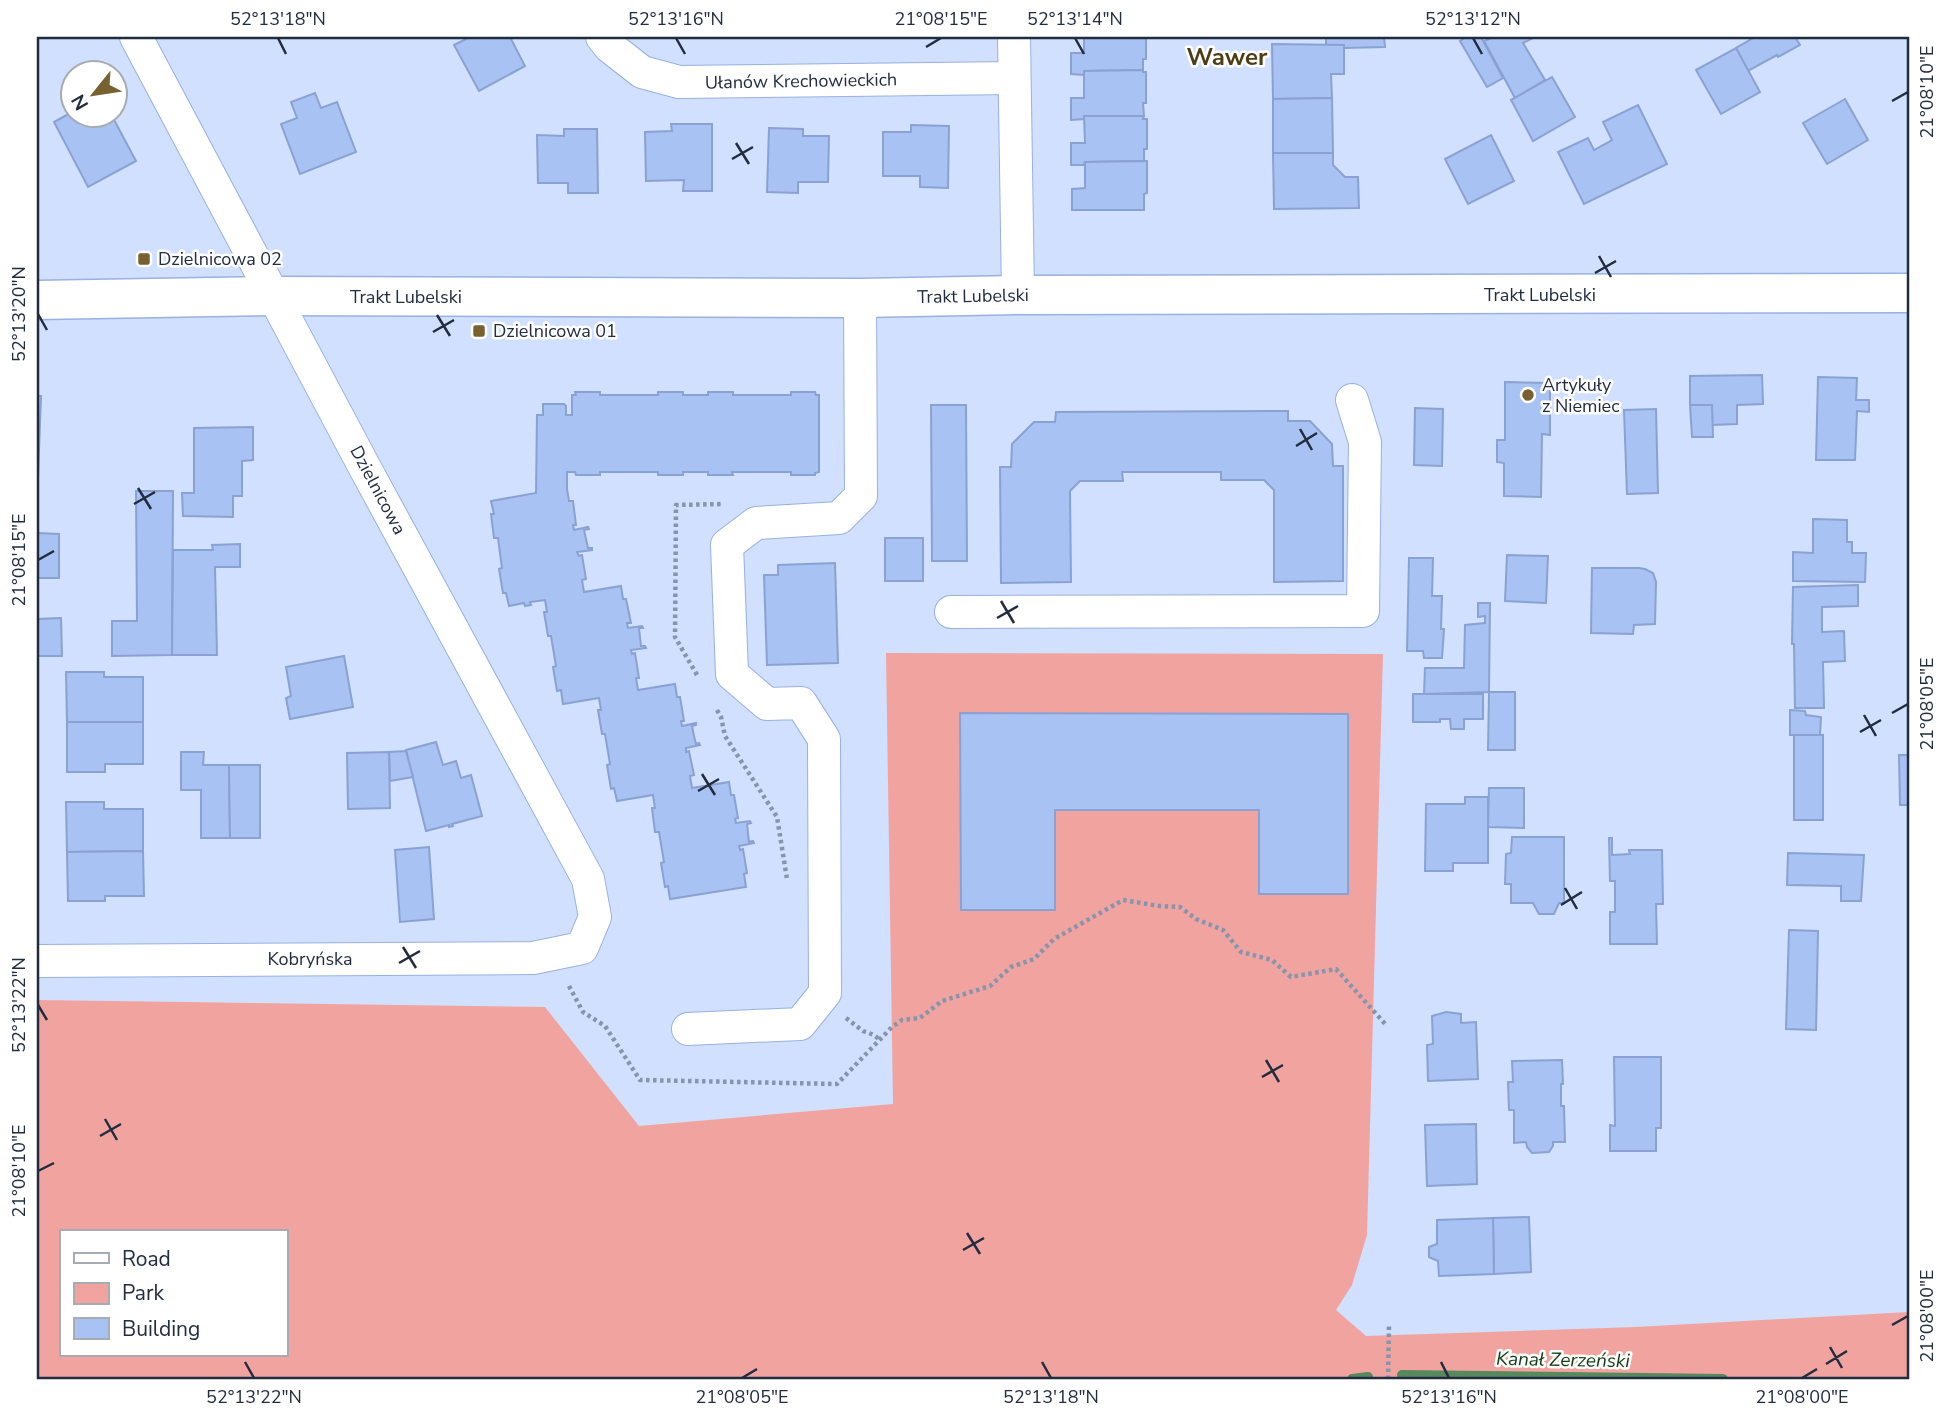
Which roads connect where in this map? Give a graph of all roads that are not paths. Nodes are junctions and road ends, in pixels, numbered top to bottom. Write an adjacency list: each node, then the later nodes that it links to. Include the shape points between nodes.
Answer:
1 (136, 37): 7 (street, Dzielnicowa)
2 (602, 37): 4 (street, Ułanów Krechowieckich, via 642,72 679,82)
3 (1014, 37): 4 (street)
4 (1014, 78): 6 (street)
5 (1909, 293): 6 (street, Trakt Lubelski)
6 (1018, 295): 8 (street, Trakt Lubelski)
7 (274, 296): 8 (street, Trakt Lubelski); 9 (street, Trakt Lubelski); 12 (street, Dzielnicowa, via 588,879 595,917)
8 (860, 298): 14 (street, via 861,496 839,518 756,523 727,545 732,674 767,704 801,703 824,738 825,993 800,1024)
9 (37, 300)
10 (1352, 400): 11 (street, via 1365,442 1363,611)
11 (951, 612)
12 (567, 951): 13 (street, Kobryńska, via 533,958)
13 (37, 961)
14 (688, 1029)

